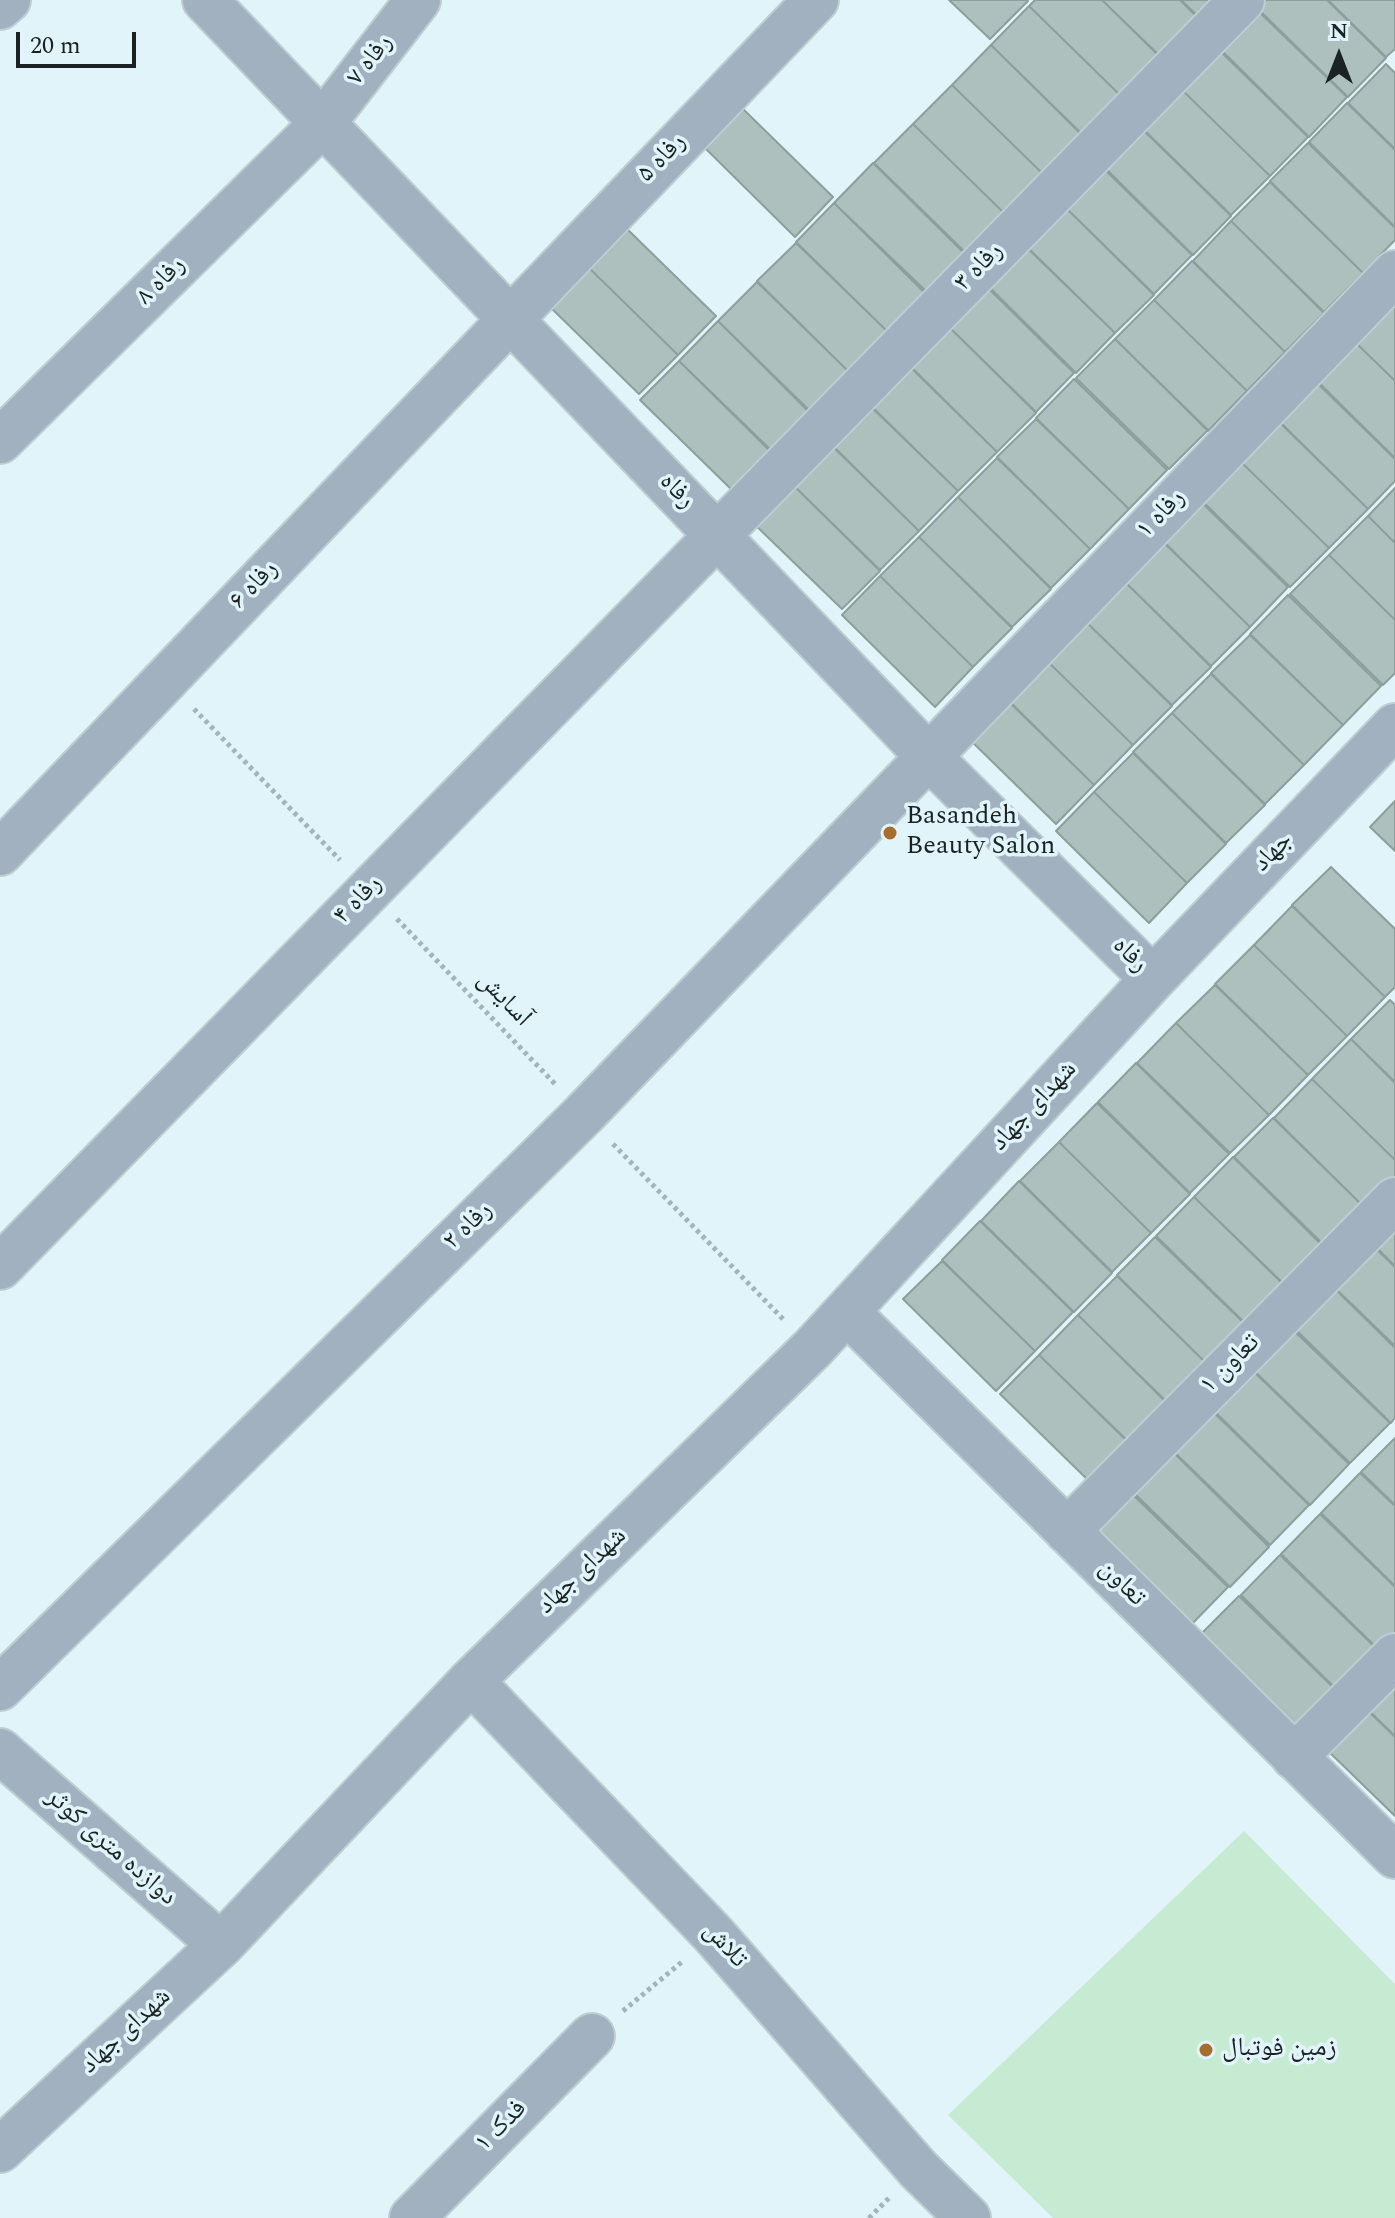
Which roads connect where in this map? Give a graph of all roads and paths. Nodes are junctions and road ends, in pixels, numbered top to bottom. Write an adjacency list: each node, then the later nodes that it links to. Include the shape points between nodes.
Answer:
1 (8, 0): 6 (street)
2 (205, 0): 7 (street, رفاه)
3 (418, 0): 7 (street, رفاه ۷)
4 (816, 0): 9 (street, رفاه ۵)
5 (1242, 0): 11 (street, رفاه ۳)
6 (0, 7)
7 (323, 123): 9 (street, رفاه); 10 (street, رفاه ۸)
8 (1395, 273): 14 (street, رفاه ۱)
9 (510, 319): 11 (street, رفاه); 12 (street, رفاه ۶)
10 (0, 441)
11 (718, 536): 14 (street, رفاه); 16 (street, رفاه ۴)
12 (165, 679): 15 (street, رفاه ۶); 16 (path, آسایش)
13 (1395, 726): 17 (street, جهاد)
14 (929, 757): 17 (street, رفاه); 18 (street, رفاه ۲)
15 (0, 853)
16 (369, 891): 18 (path, آسایش); 20 (street, رفاه ۴)
17 (1153, 979): 21 (street, شهدای جهاد)
18 (584, 1114): 22 (path, آسایش); 26 (street, رفاه ۲)
19 (1395, 1200): 23 (street, تعاون ۱)
20 (0, 1267)
21 (847, 1312): 22 (street, شهدای جهاد); 23 (street, تعاون)
22 (812, 1349): 25 (street, شهدای جهاد)
23 (1067, 1531): 28 (street, تعاون)
24 (1395, 1656): 28 (street)
25 (471, 1681): 30 (street, تلاش); 31 (street, شهدای جهاد)
26 (0, 1688)
27 (0, 1751): 31 (street, دوازده متری کوثر)
28 (1294, 1757): 29 (street, تعاون)
29 (1395, 1856)
30 (714, 1935): 32 (path); 35 (street, تلاش, via 918,2169)
31 (221, 1945): 33 (street, شهدای جهاد)
32 (592, 2036): 34 (street, فدک ۱)
33 (0, 2150)
34 (412, 2218)
35 (968, 2218)

